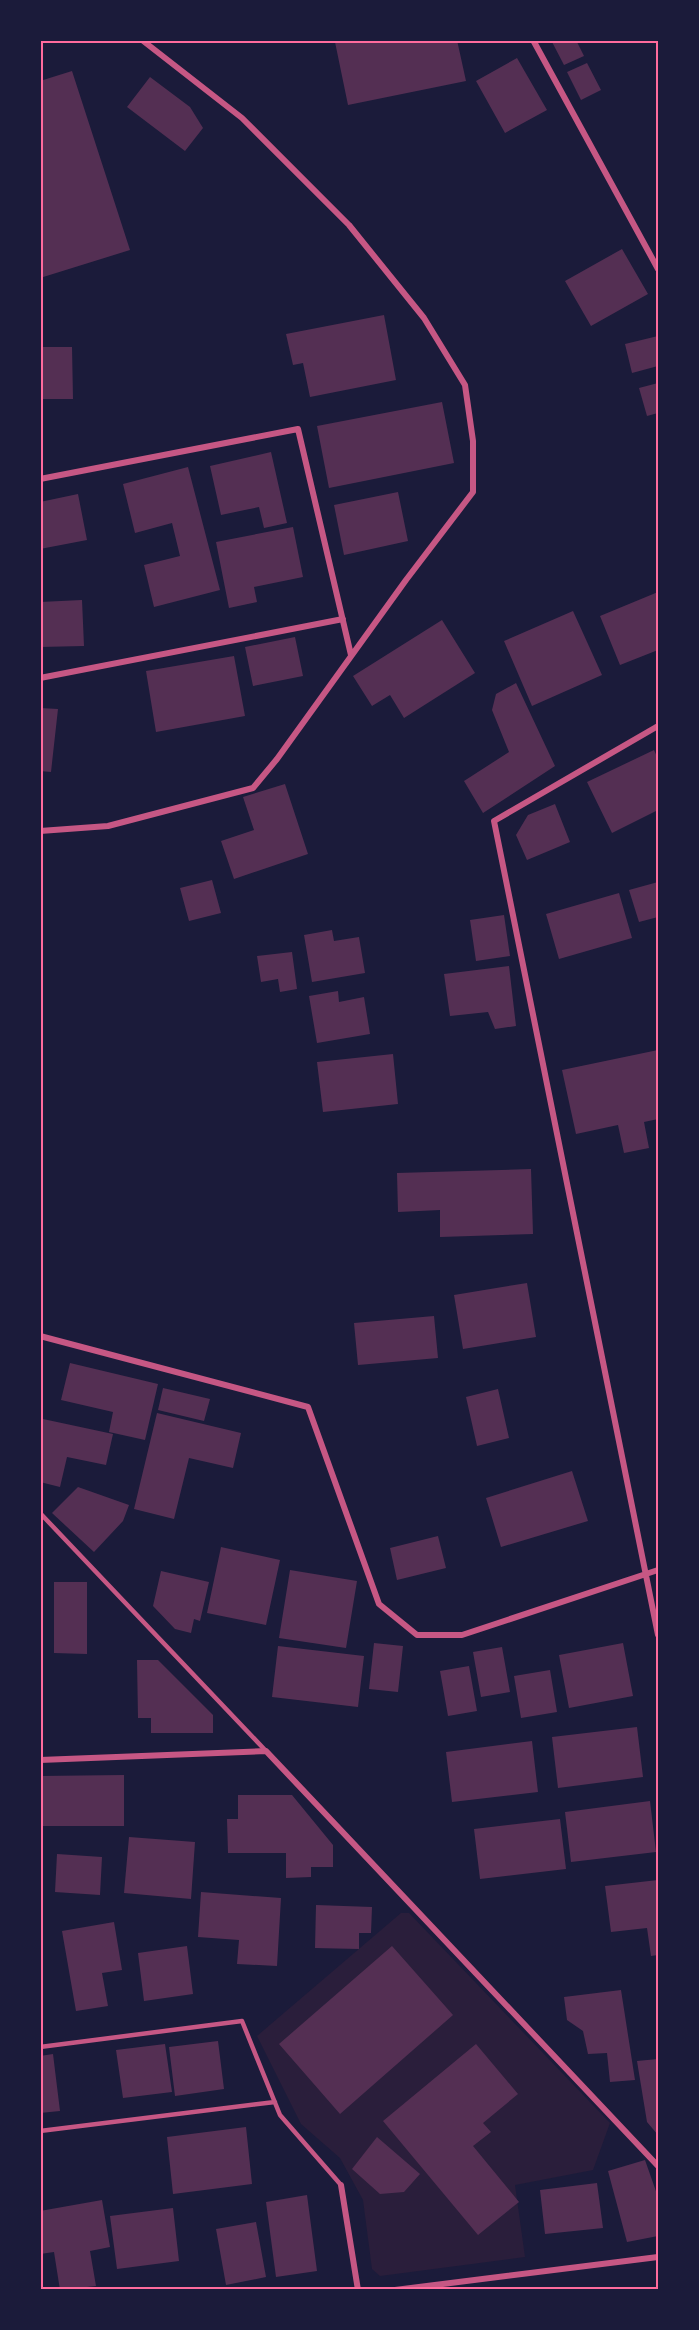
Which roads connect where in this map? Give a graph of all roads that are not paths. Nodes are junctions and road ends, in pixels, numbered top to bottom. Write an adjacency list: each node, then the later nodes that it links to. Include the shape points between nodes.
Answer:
1 (142, 40): 6 (street, via 242,118 349,225 424,318 465,385 473,441 473,492)
2 (533, 40): 3 (street)
3 (658, 269)
4 (40, 479): 5 (street, via 298,429)
5 (343, 619): 6 (street); 7 (street)
6 (351, 655): 9 (street, via 253,788 108,826)
7 (40, 678)
8 (658, 726): 13 (street, via 494,821)
9 (40, 831)
10 (40, 1336): 13 (street, via 308,1407 379,1604 417,1635 462,1635)
11 (40, 1514): 15 (lane)
12 (658, 1570): 13 (street)
13 (648, 1575): 14 (street)
14 (658, 1635)
15 (266, 1751): 16 (street); 20 (street)
16 (40, 1760)
17 (40, 2047): 18 (lane, via 242,2021)
18 (275, 2103): 19 (lane); 21 (lane, via 280,2115)
19 (40, 2131)
20 (658, 2166)
21 (341, 2186): 23 (street)
22 (658, 2257): 24 (street)
23 (358, 2289)
24 (395, 2289)

